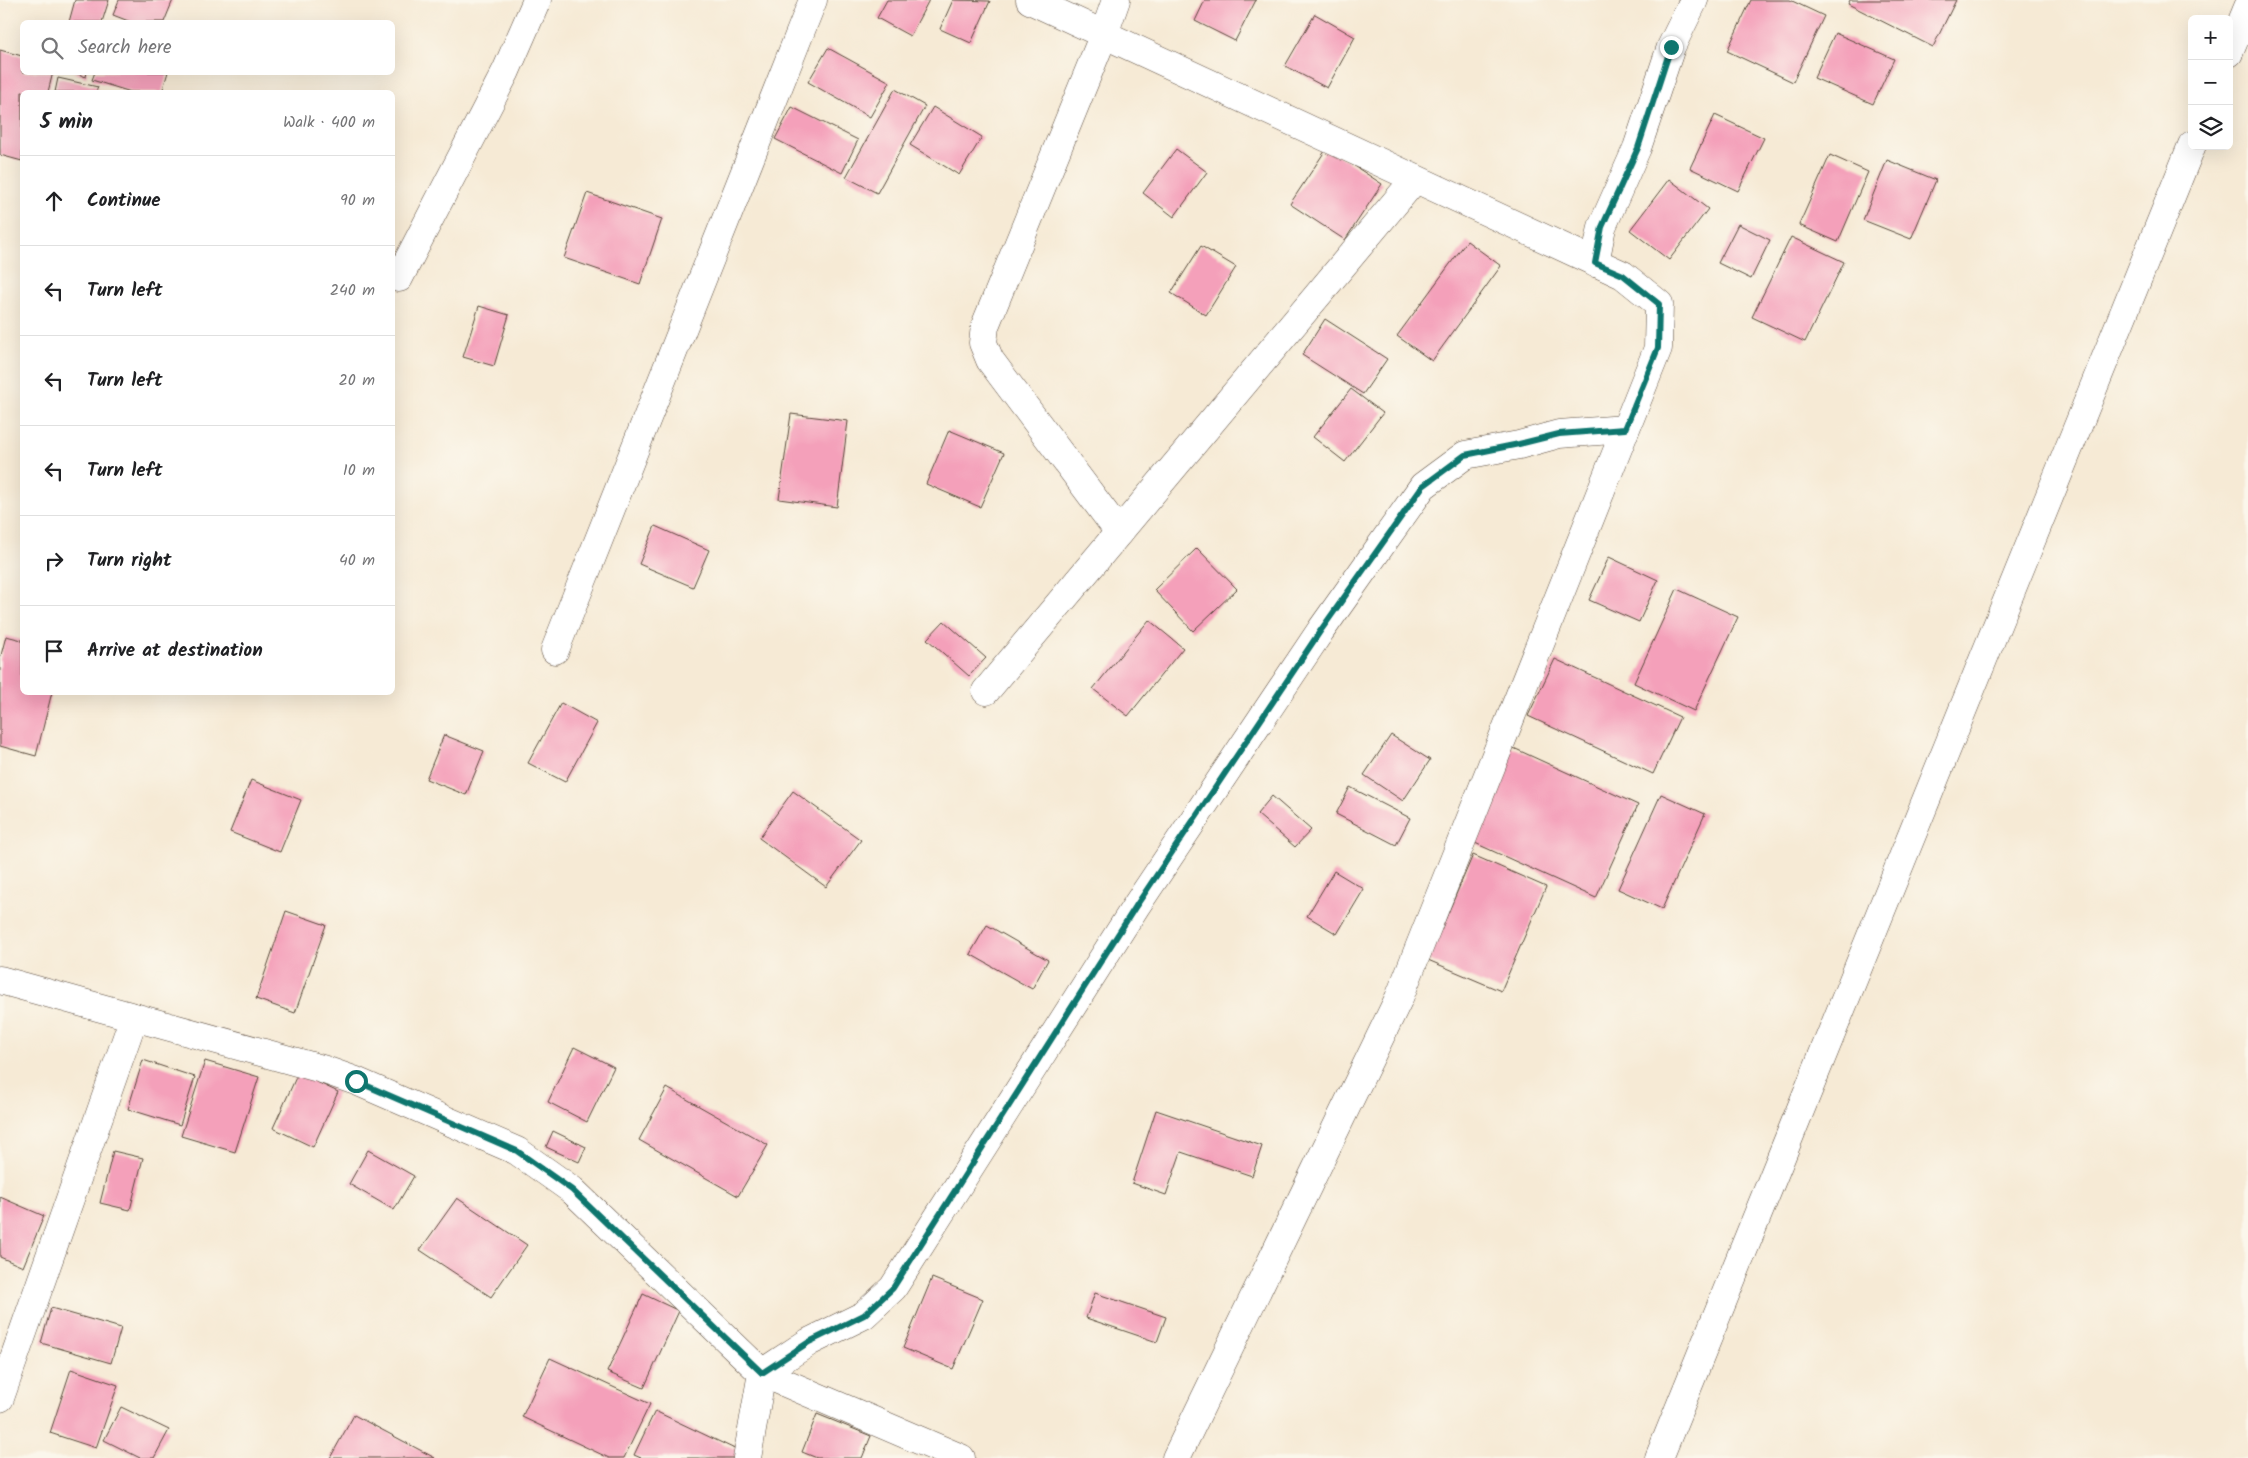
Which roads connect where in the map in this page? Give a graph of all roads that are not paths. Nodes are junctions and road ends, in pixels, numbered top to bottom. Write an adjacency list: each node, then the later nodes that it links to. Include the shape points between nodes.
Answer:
1 (537, 0): 12 (street, via 506,71)
2 (814, 0): 15 (street)
3 (1030, 0): 7 (street)
4 (1116, 0): 7 (street)
5 (1694, 0): 11 (street, via 1671,47 1638,148 1602,227)
6 (2248, 7): 8 (street)
7 (1104, 34): 10 (street); 14 (street, via 985,326 983,343 990,360)
8 (2233, 43)
9 (2190, 150): 24 (street)
10 (1415, 179): 11 (street); 14 (street)
11 (1595, 263): 13 (street, via 1623,275 1659,304 1658,348)
12 (399, 278)
13 (1625, 429): 19 (street, via 1559,434 1465,455 1423,486 1321,630 1136,906 893,1288 864,1315 809,1342); 23 (street, via 1400,998)
14 (1119, 532): 16 (street)
15 (555, 650)
16 (986, 691)
17 (0, 980): 18 (street)
18 (134, 1017): 19 (street, via 322,1068 517,1151 572,1190); 20 (street)
19 (762, 1373): 21 (street); 22 (street)
20 (0, 1398)
21 (747, 1458)
22 (962, 1458)
23 (1176, 1458)
24 (1659, 1458)

